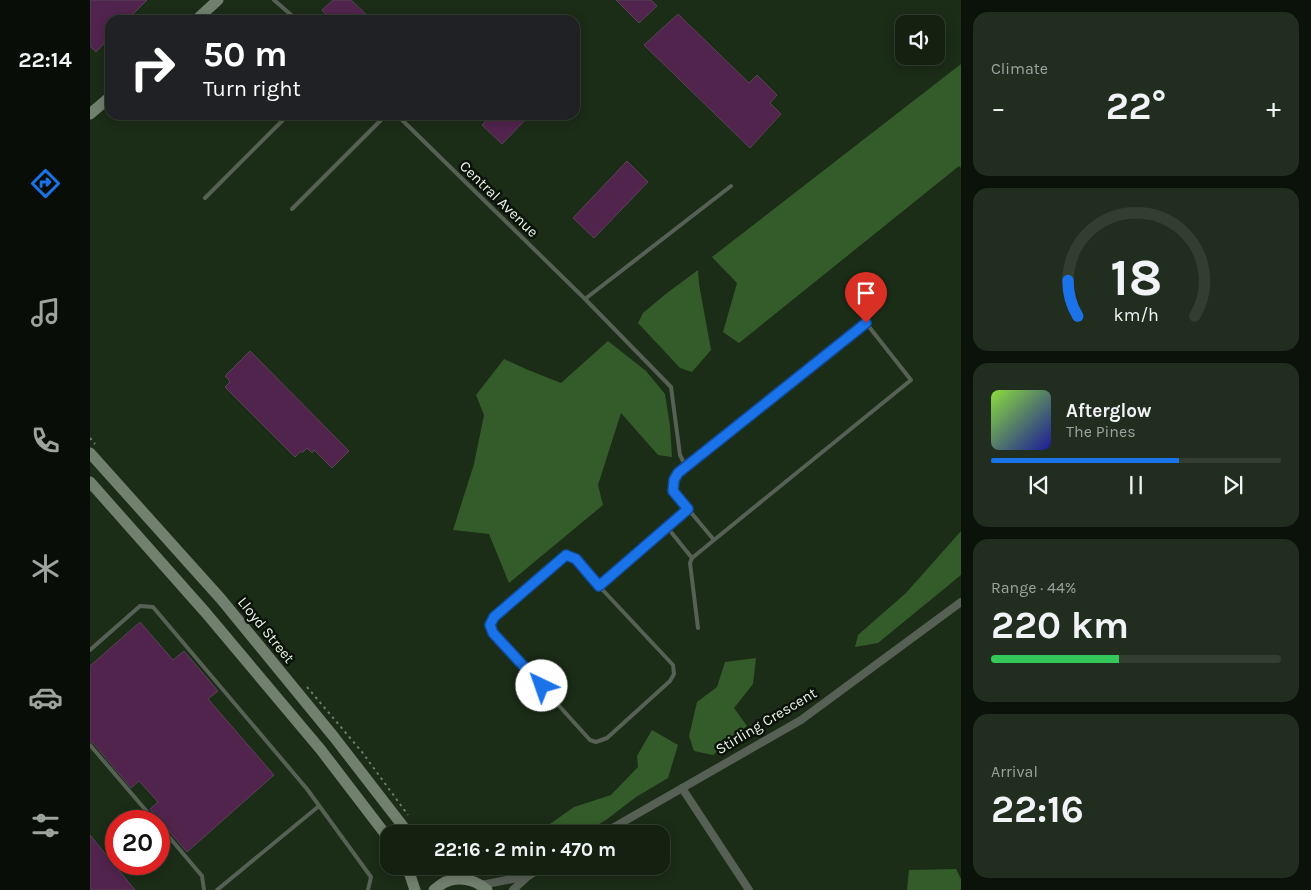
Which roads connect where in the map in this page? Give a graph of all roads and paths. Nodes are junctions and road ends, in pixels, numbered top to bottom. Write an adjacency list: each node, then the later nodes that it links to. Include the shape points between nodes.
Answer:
1 (218, 0): 3 (main road)
2 (274, 0): 4 (lane)
3 (202, 15)
4 (291, 15)
5 (105, 100): 6 (main road)
6 (90, 114)
7 (283, 120): 11 (lane)
8 (381, 120): 12 (lane)
9 (402, 120): 13 (lane, Central Avenue)
10 (731, 186): 13 (lane)
11 (205, 198)
12 (292, 209)
13 (585, 299): 15 (lane, Central Avenue, via 671,387 680,455)
14 (90, 453): 29 (main road, Lloyd Street, via 221,599 334,736)
15 (686, 467): 17 (lane, via 674,480 673,491); 19 (lane, via 866,323 911,380)
16 (90, 482): 31 (main road, via 206,613)
17 (688, 509): 18 (lane); 19 (lane)
18 (667, 527): 20 (lane); 21 (lane)
19 (714, 540): 20 (lane)
20 (692, 558): 23 (lane)
21 (599, 586): 21 (lane, via 672,665 674,674 607,738 596,742 590,740 512,654 490,625 494,617 566,555 576,559)
22 (961, 602): 26 (street, Stirling Crescent, via 801,720)
23 (698, 628)
24 (90, 650): 27 (lane, via 140,606 153,607)
25 (90, 745): 28 (lane)
26 (682, 788): 30 (street, Stirling Crescent); 45 (street)
27 (319, 806): 40 (lane); 41 (lane, via 371,877)
28 (146, 810)
29 (402, 825)
30 (618, 825)
31 (380, 827)
32 (170, 839): 39 (lane, via 202,876)
33 (410, 875): 42 (main road)
34 (461, 875): 38 (main road)
35 (498, 875): 37 (path)
36 (528, 876): 37 (street); 44 (street)
37 (501, 880): 38 (street)
38 (482, 886): 43 (main road, via 467,879 456,879)
39 (204, 890)
40 (217, 890)
41 (368, 890)
42 (416, 890)
43 (434, 890)
44 (513, 890)
45 (748, 890)

